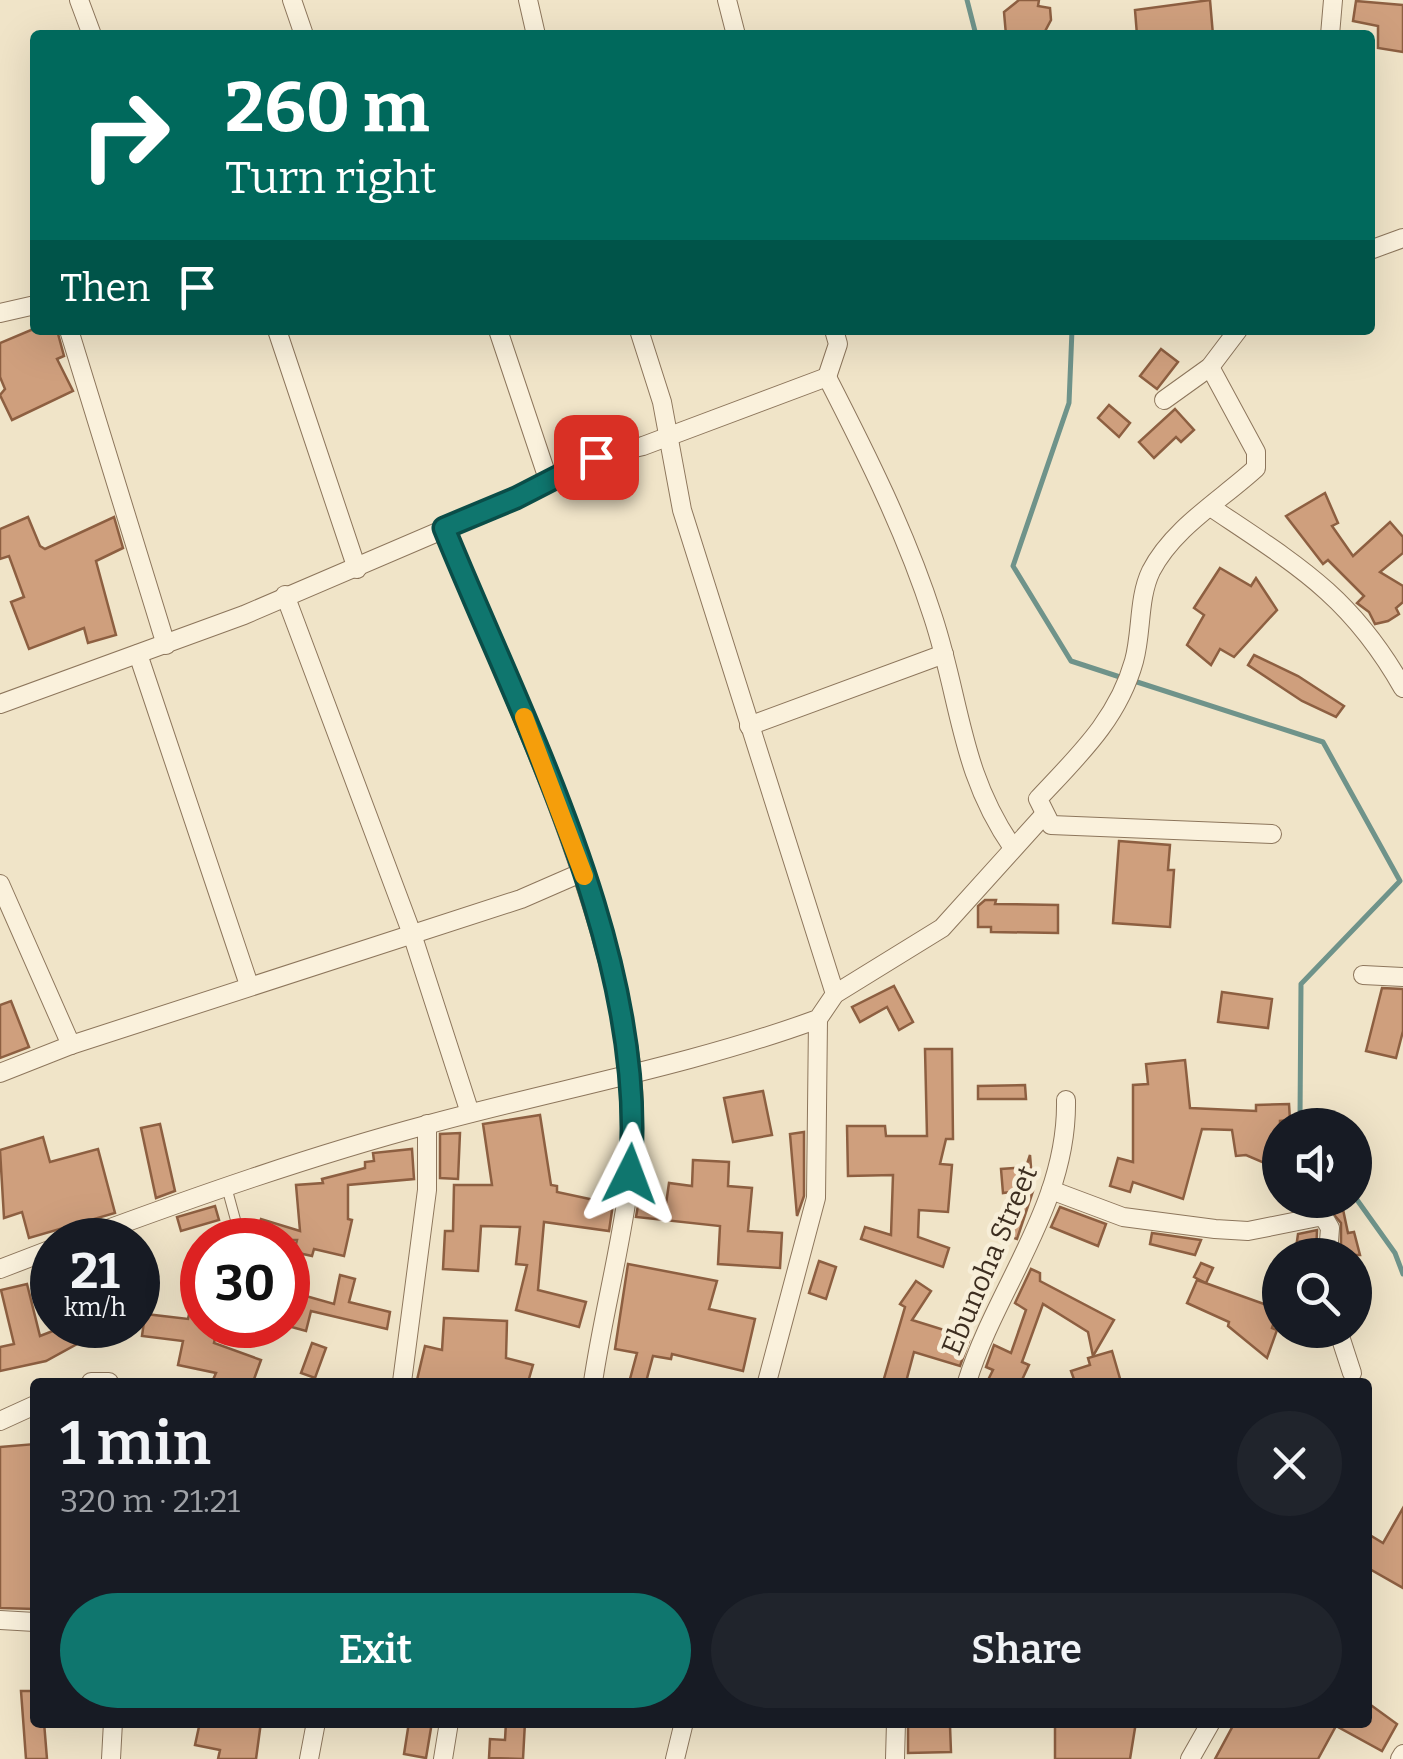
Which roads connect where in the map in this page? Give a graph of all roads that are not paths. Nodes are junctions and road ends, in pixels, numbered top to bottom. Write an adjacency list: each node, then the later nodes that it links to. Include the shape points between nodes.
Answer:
1 (79, 0): 6 (street)
2 (292, 0): 7 (street)
3 (528, 0): 8 (street)
4 (727, 0): 9 (street)
5 (1333, 0): 10 (street)
6 (90, 30)
7 (302, 30)
8 (535, 30)
9 (735, 30)
10 (1330, 30)
11 (1403, 238): 12 (street)
12 (1375, 248)
13 (30, 306): 14 (street)
14 (0, 313)
15 (70, 335): 30 (street)
16 (280, 335): 28 (street)
17 (500, 335): 25 (street)
18 (641, 335): 24 (street)
19 (835, 335): 22 (street)
20 (1234, 335): 21 (street)
21 (1210, 367): 23 (street); 26 (street, via 1257,461)
22 (827, 377): 24 (street); 32 (street, via 886,495)
23 (1164, 400)
24 (667, 435): 25 (street); 35 (street, via 682,510)
25 (548, 478): 27 (street)
26 (1212, 508): 33 (street, via 1342,602 1364,624); 36 (street, via 1165,548 1152,570 1120,702 1038,799)
27 (444, 528): 28 (street); 39 (street)
28 (357, 568): 29 (street)
29 (285, 596): 30 (street); 41 (street)
30 (166, 645): 31 (street)
31 (138, 654): 34 (street); 44 (street)
32 (944, 654): 35 (street); 38 (street, via 979,794)
33 (1403, 688)
34 (0, 704)
35 (749, 726): 45 (street)
36 (1044, 815): 37 (street, via 1050,825); 38 (street)
37 (1272, 834)
38 (1013, 848): 45 (street, via 942,928)
39 (583, 872): 41 (street); 49 (street)
40 (0, 884): 47 (street)
41 (412, 934): 44 (street); 51 (street)
42 (1363, 975): 43 (street)
43 (1403, 978)
44 (250, 986): 47 (street)
45 (835, 994): 46 (street)
46 (818, 1019): 49 (street); 64 (street, via 816,1198)
47 (71, 1045): 48 (street)
48 (0, 1073)
49 (632, 1074): 51 (street); 63 (street, via 627,1203)
50 (1066, 1100): 54 (street, Ebunoha Street, via 1067,1141)
51 (470, 1113): 52 (street)
52 (427, 1124): 53 (street); 62 (street, via 427,1190)
53 (226, 1185): 55 (street); 56 (lane)
54 (1051, 1190): 57 (street, via 1123,1217 1214,1229 1248,1231 1323,1216); 65 (street, Ebunoha Street)
55 (137, 1218)
56 (235, 1218)
57 (1329, 1238)
58 (30, 1257): 59 (street)
59 (0, 1268)
60 (1344, 1348): 61 (street)
61 (1352, 1373)
62 (403, 1378)
63 (594, 1378)
64 (768, 1378)
65 (969, 1378)
66 (30, 1407): 67 (street)
67 (0, 1421)
68 (0, 1620): 69 (street)
69 (30, 1622)
70 (114, 1728): 76 (street)
71 (315, 1728): 77 (street)
72 (448, 1728): 78 (street)
73 (683, 1728): 79 (street)
74 (896, 1728): 80 (street)
75 (1208, 1728): 81 (street)
76 (111, 1759)
77 (309, 1759)
78 (444, 1759)
79 (675, 1759)
80 (895, 1759)
81 (1190, 1759)

